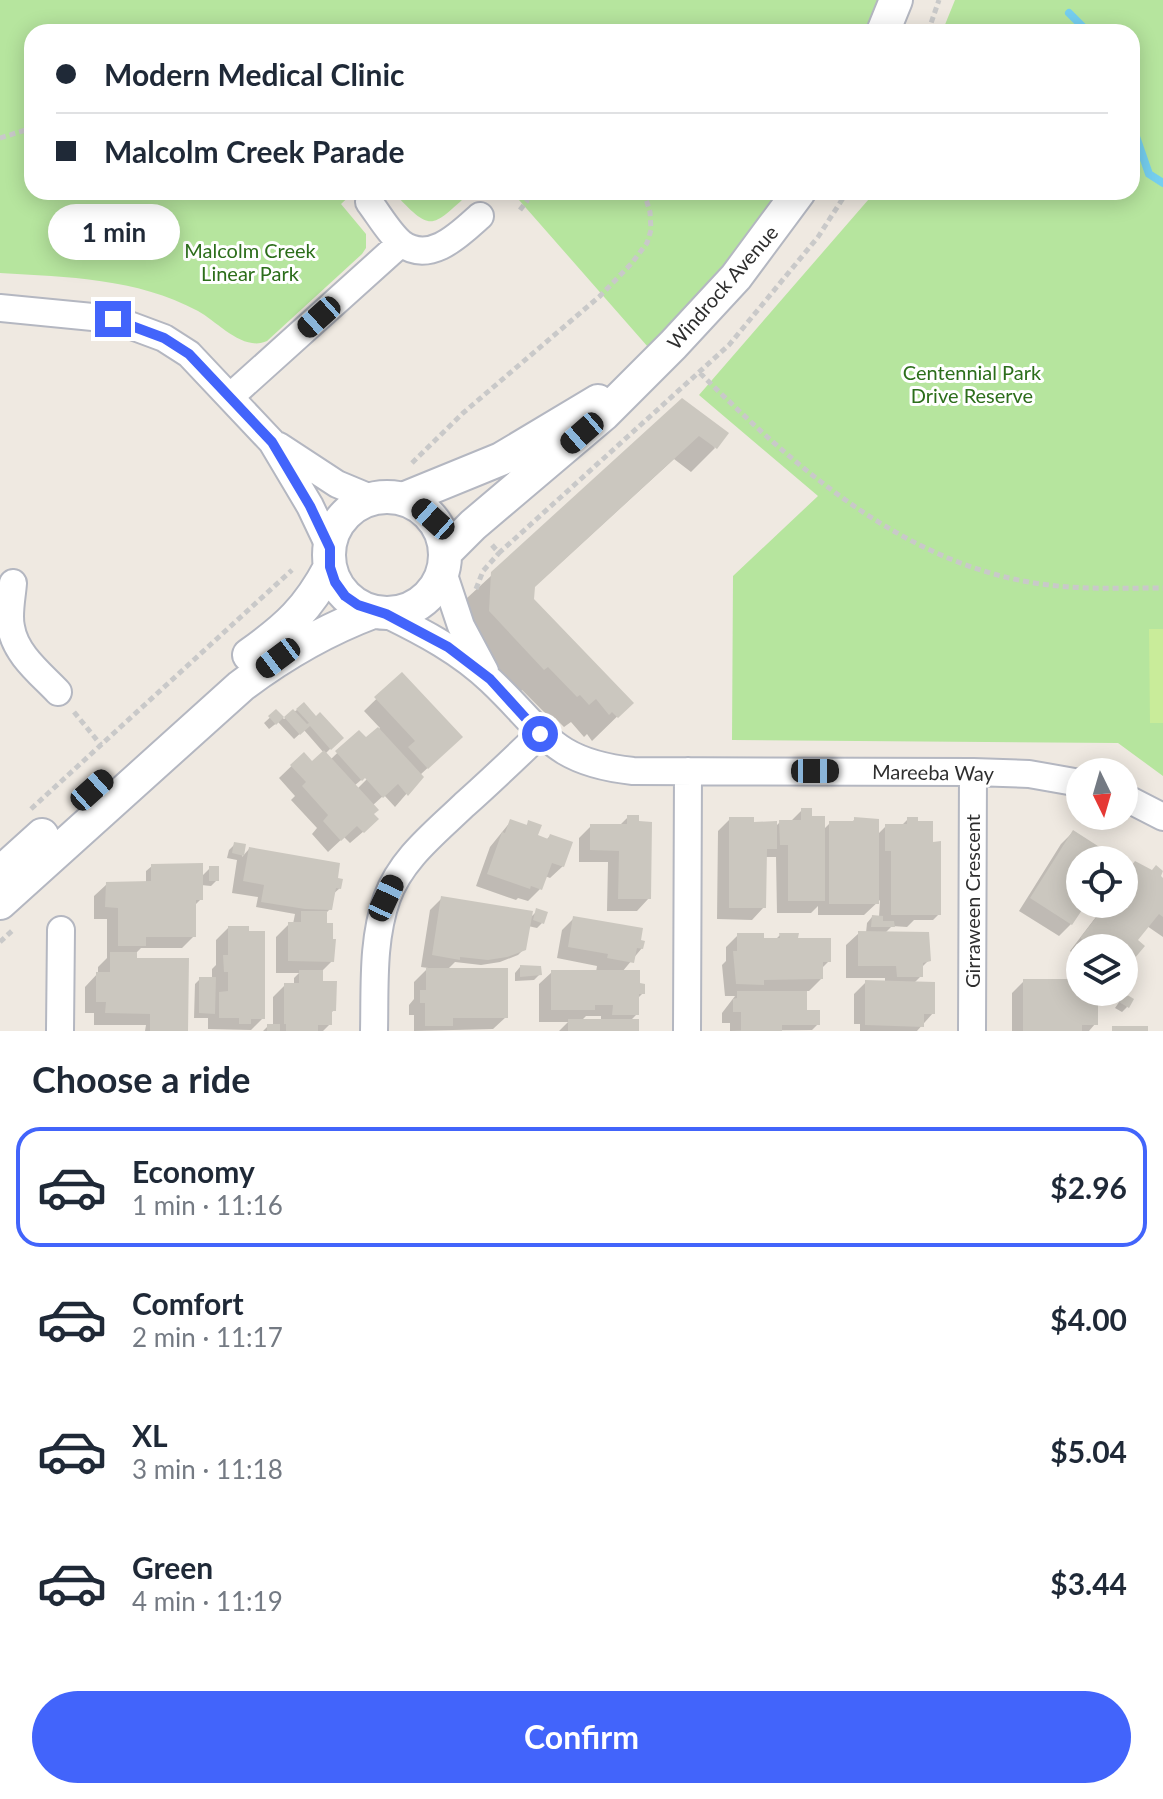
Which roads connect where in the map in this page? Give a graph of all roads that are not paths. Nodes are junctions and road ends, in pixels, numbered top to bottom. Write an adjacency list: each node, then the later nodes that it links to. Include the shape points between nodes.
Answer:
1 (896, 0): 2 (street)
2 (886, 24)
3 (793, 200): 8 (street, Windrock Avenue, via 736,277)
4 (369, 202): 6 (street)
5 (480, 216): 6 (street, via 437,249)
6 (401, 243): 9 (street)
7 (0, 308): 9 (street, via 113,319 141,328 189,354)
8 (639, 378): 11 (street, Windrock Avenue, via 501,459); 13 (street, Windrock Avenue, via 473,525)
9 (230, 397): 10 (street)
10 (272, 442): 11 (street, via 337,484); 12 (street, via 310,506)
11 (393, 489): 12 (street, via 344,517 334,531); 13 (street, via 433,519 442,534)
12 (330, 557): 15 (street, via 335,582 345,596); 25 (street, via 314,598 281,632 219,676)
13 (444, 562): 15 (street, via 435,589 422,602 405,611); 17 (street, Mareeba Way, via 461,626)
14 (13, 583): 16 (street)
15 (380, 613): 17 (street, Mareeba Way, via 432,637); 26 (street, via 338,625 278,658 241,686)
16 (5, 624): 18 (street, via 22,654)
17 (490, 679): 19 (street, Mareeba Way)
18 (58, 692)
19 (540, 734): 20 (street, Mareeba Way, via 565,753 607,768); 29 (street, via 416,850 397,875 380,927)
20 (688, 771): 21 (street, Mareeba Way); 30 (street)
21 (973, 772): 22 (street, Mareeba Way); 31 (street, Girraween Crescent)
22 (1066, 781)
23 (1138, 804): 24 (street)
24 (1163, 817)
25 (0, 873)
26 (12, 912)
27 (61, 930): 28 (street)
28 (60, 1031)
29 (374, 1031)
30 (687, 1031)
31 (972, 1031)

